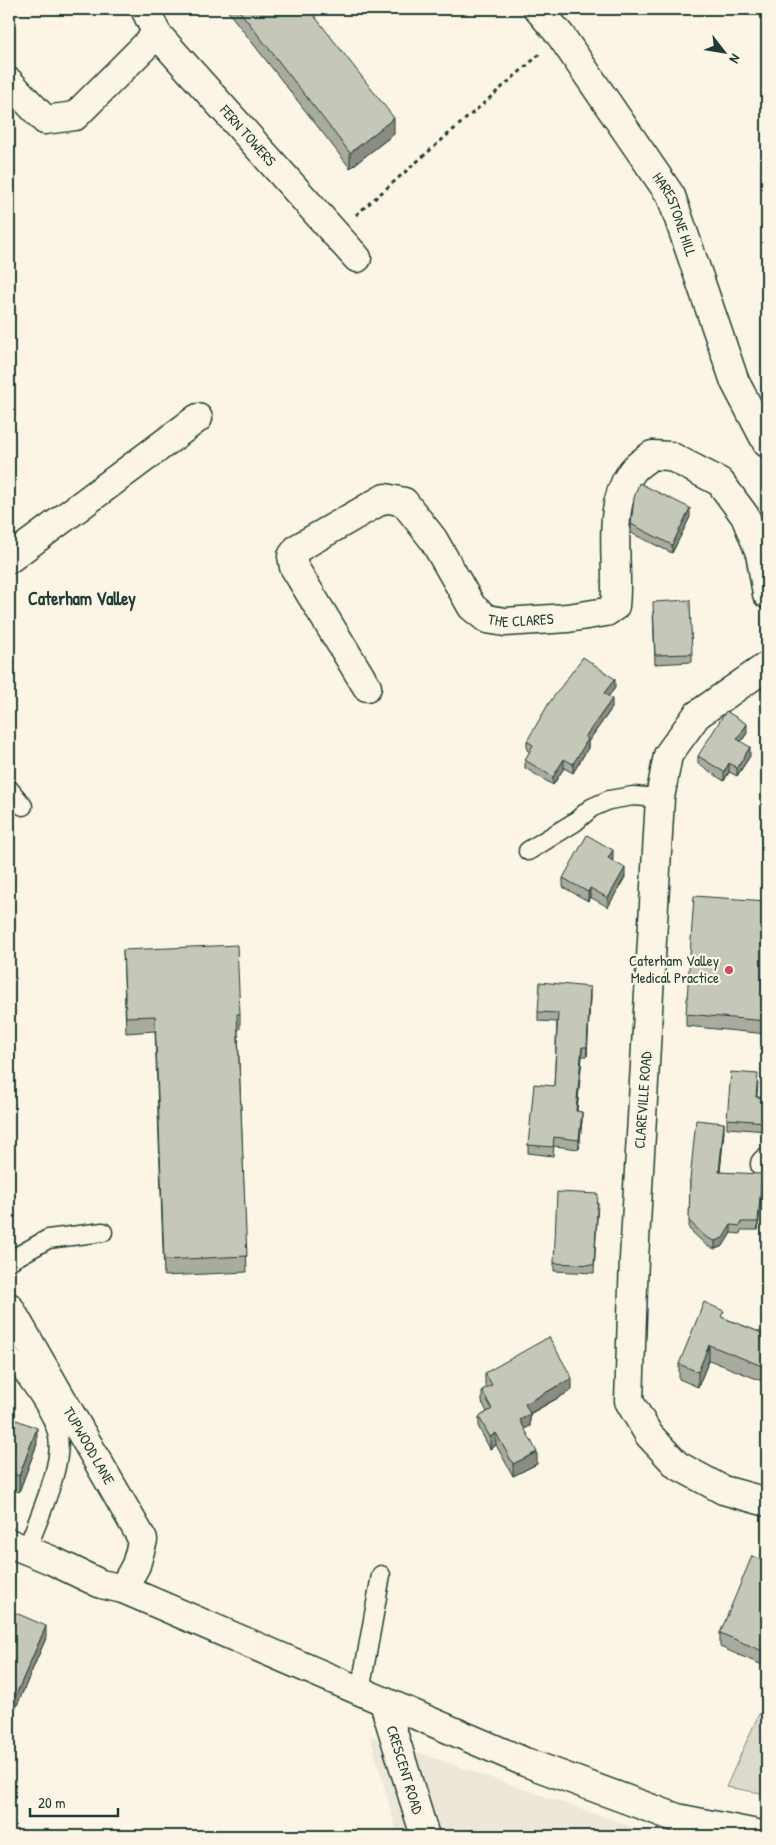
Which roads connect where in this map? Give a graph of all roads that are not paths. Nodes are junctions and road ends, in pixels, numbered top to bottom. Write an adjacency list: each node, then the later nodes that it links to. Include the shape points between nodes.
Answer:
1 (145, 9): 3 (street, FERN TOWERS)
2 (538, 9): 7 (street, HARESTONE HILL, via 561,36 671,196 736,382)
3 (157, 34): 4 (street, via 75,116 45,120); 5 (street, FERN TOWERS)
4 (9, 82)
5 (357, 258)
6 (198, 418): 8 (street)
7 (767, 443)
8 (9, 559)
9 (767, 594): 11 (street, THE CLARES, via 760,553 745,516 720,482 670,456 652,455 631,472 616,508 618,588 615,606 606,612 578,617 505,622 487,619 472,607 433,539 404,502 385,498 298,548 292,556 294,567)
10 (767, 666): 13 (street, CLAREVILLE ROAD, via 697,715 668,755)
11 (366, 687)
12 (9, 789): 14 (lane)
13 (660, 798): 15 (lane, via 633,796 609,800 591,808 575,822); 20 (street, CLAREVILLE ROAD, via 629,1401 649,1435 677,1465 723,1490)
14 (22, 806)
15 (528, 851)
16 (103, 1232): 17 (lane, via 48,1239)
17 (9, 1261)
18 (9, 1307): 23 (street, TUPWOOD LANE, via 142,1540 136,1565)
19 (9, 1354): 21 (lane, via 47,1412 59,1441 58,1462)
20 (767, 1502)
21 (18, 1547): 23 (street, via 101,1584)
22 (381, 1575): 24 (lane)
23 (123, 1588): 24 (street)
24 (360, 1692): 25 (street)
25 (384, 1703): 26 (street, CRESCENT ROAD); 27 (street, via 525,1762 677,1818)
26 (425, 1836)
27 (767, 1836)

